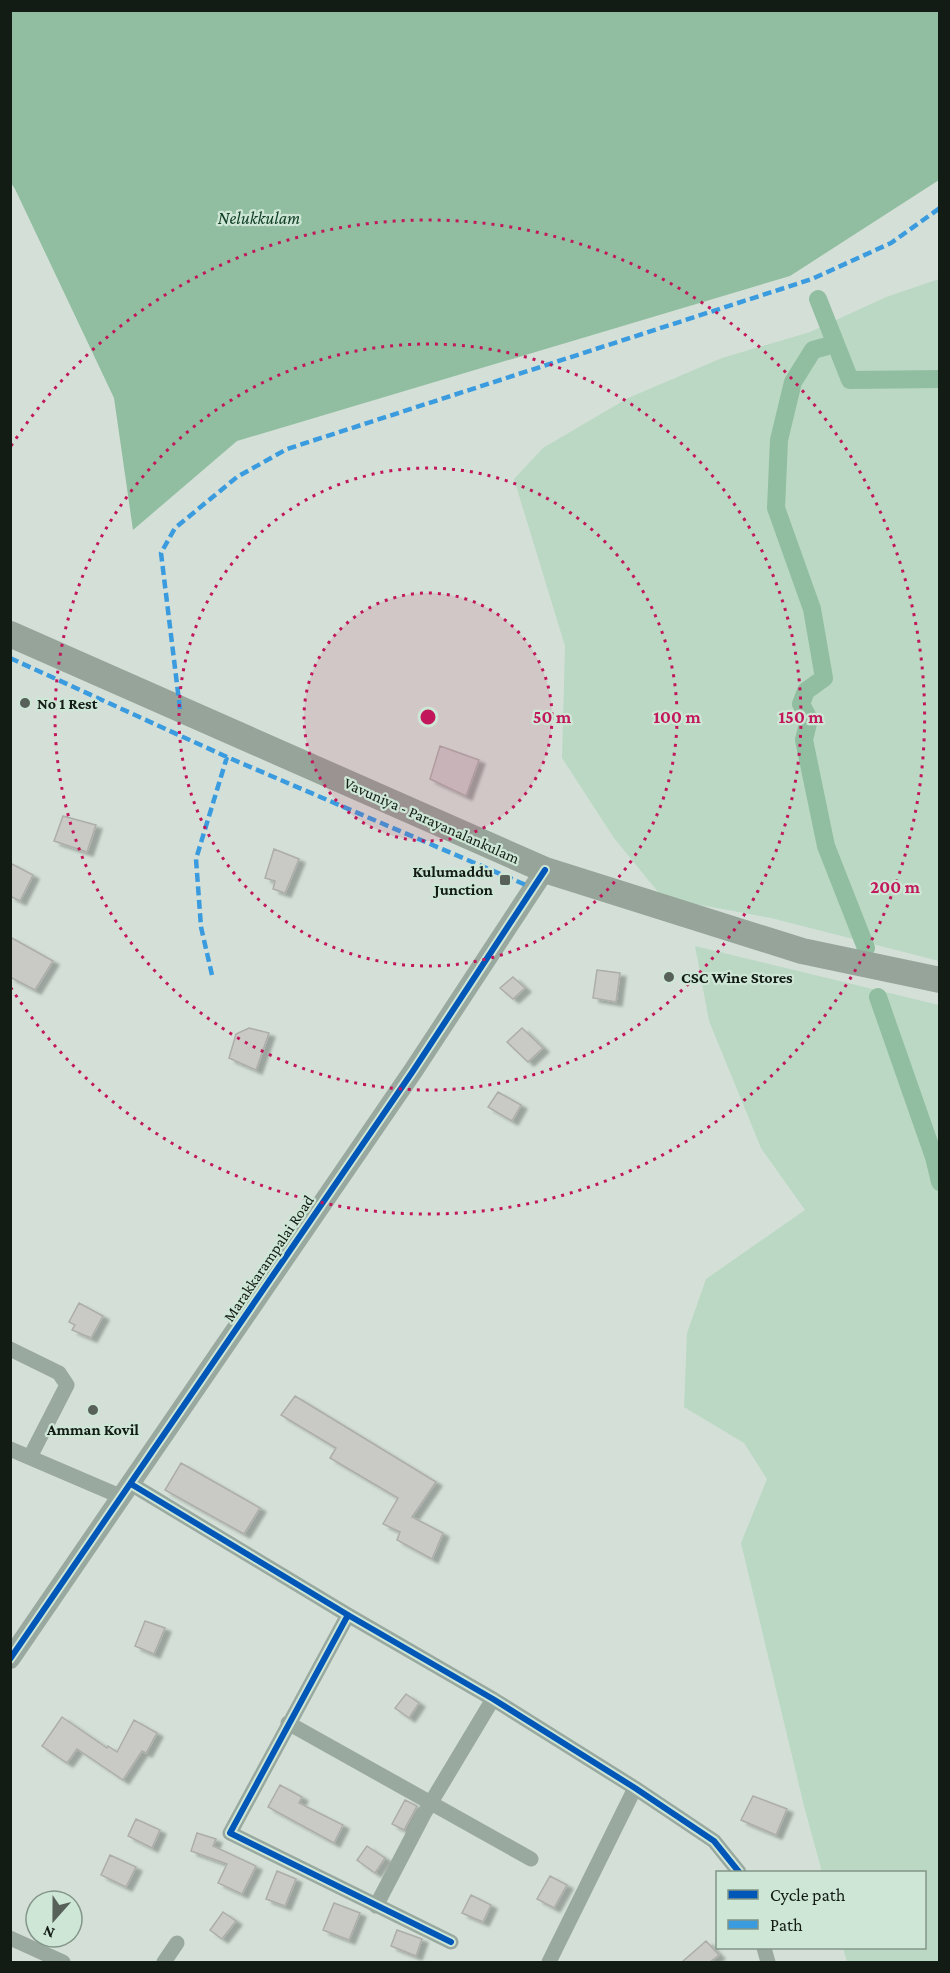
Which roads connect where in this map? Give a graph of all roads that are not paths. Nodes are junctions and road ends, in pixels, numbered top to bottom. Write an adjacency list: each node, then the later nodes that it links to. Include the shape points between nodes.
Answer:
1 (10, 634): 2 (highway, Vavuniya - Parayanalankulam)
2 (545, 870): 3 (highway, Vavuniya - Parayanalankulam, via 802,951); 7 (street, Marakkarampalai Road)
3 (939, 980)
4 (10, 1349): 6 (street, via 59,1373 67,1385)
5 (10, 1449): 6 (street)
6 (30, 1457): 7 (street)
7 (126, 1491): 8 (street); 9 (street, Marakkarampalai Road)
8 (348, 1615): 10 (street); 11 (street)
9 (10, 1659)
10 (493, 1699): 12 (street); 13 (street)
11 (288, 1723): 13 (street); 16 (street, via 230,1833)
12 (635, 1788): 15 (street, via 714,1841); 22 (street)
13 (431, 1804): 14 (street); 16 (street)
14 (531, 1859)
15 (738, 1871)
16 (375, 1906): 18 (street)
17 (10, 1938): 20 (street)
18 (452, 1942)
19 (177, 1943): 21 (street)
20 (63, 1962)
21 (164, 1962)
22 (549, 1962)

